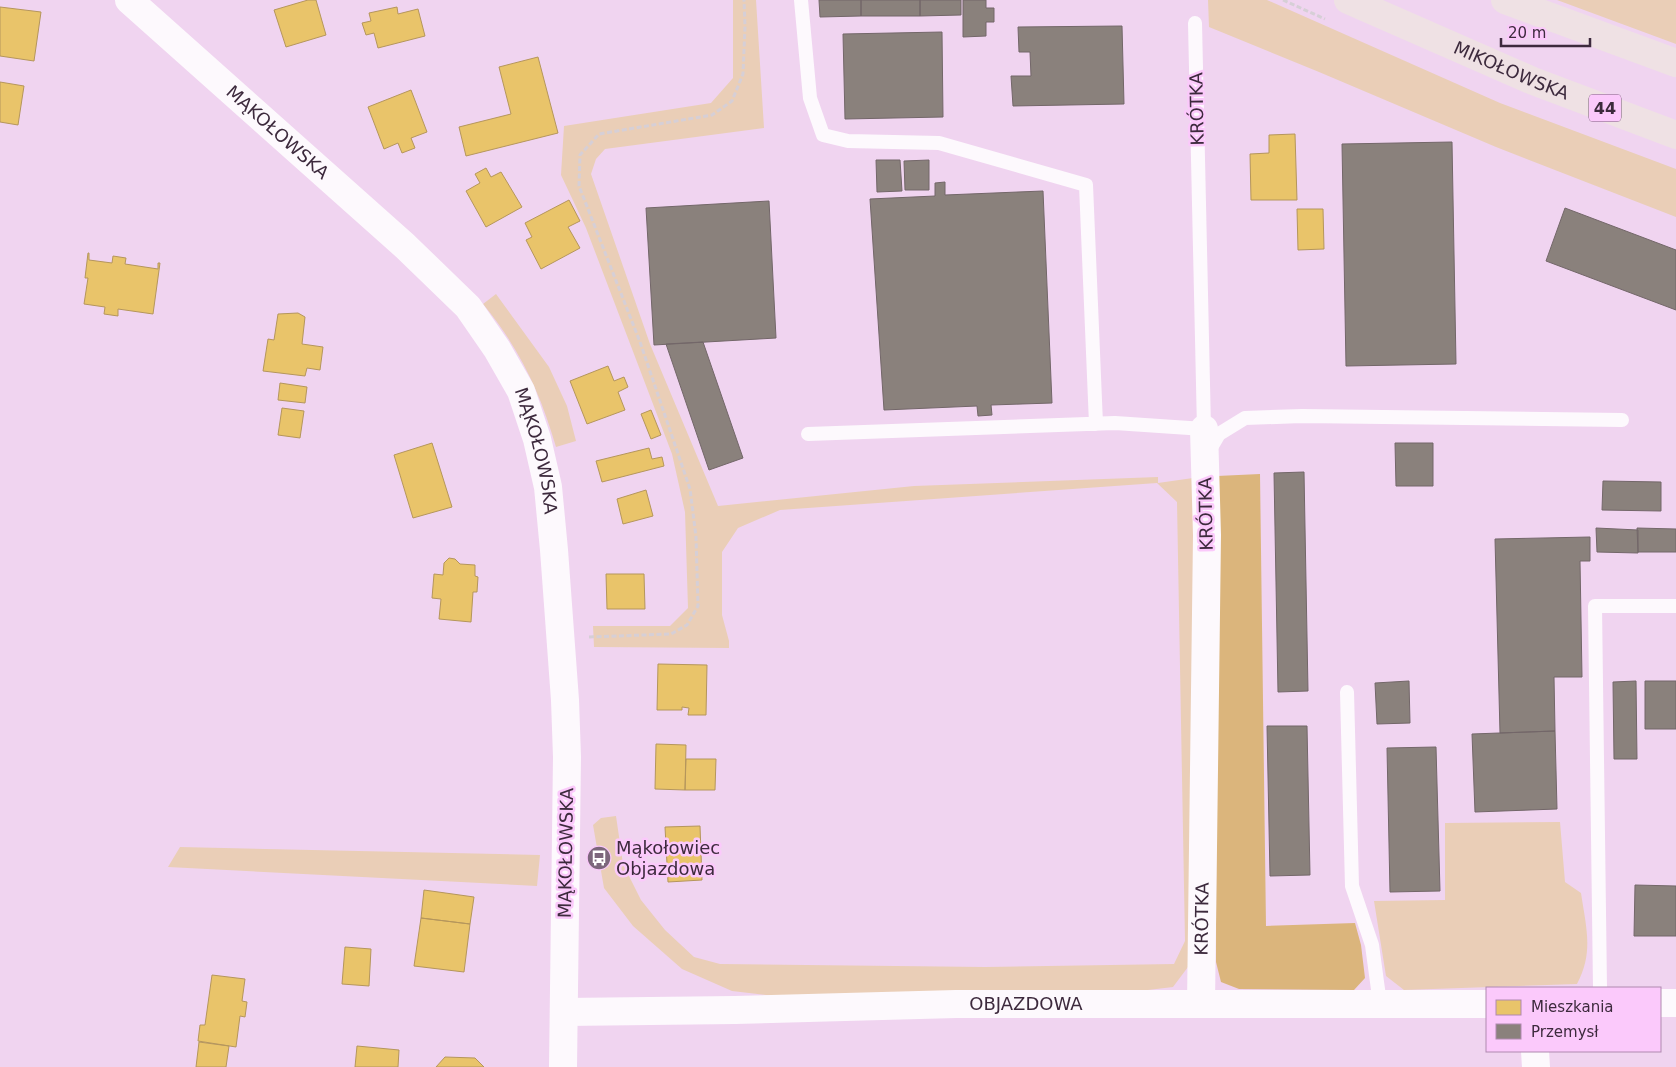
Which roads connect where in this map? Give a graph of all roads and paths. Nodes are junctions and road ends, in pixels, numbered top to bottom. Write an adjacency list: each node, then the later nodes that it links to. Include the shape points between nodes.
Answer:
1 (129, 0): 15 (street, MĄKOŁOWSKA, via 405,246 468,307 497,349 521,391 548,487)
2 (744, 0): 15 (path, via 743,74 732,101 712,115 599,134 580,155 579,186 640,342 690,489 696,537 698,606 688,625 671,634)
3 (801, 0): 10 (lane, via 810,98 823,135 848,141 938,143 1086,185)
4 (1348, 0): 8 (main road, MIKOŁOWSKA / 44, via 1533,82)
5 (1505, 0): 7 (main road)
6 (1195, 23): 11 (lane, KRÓTKA)
7 (1676, 63)
8 (1676, 135)
9 (1622, 420): 13 (lane, via 1245,418 1219,434)
10 (1096, 424): 11 (lane); 12 (lane)
11 (1204, 429): 13 (street, KRÓTKA)
12 (808, 434)
13 (1205, 458): 20 (street, KRÓTKA, via 1207,536)
14 (1676, 606): 17 (lane, via 1595,606)
15 (560, 638): 23 (street, MĄKOŁOWSKA, via 567,757)
16 (1346, 692): 21 (lane, via 1352,886 1372,945)
17 (1600, 987)
18 (1676, 1002): 19 (street)
19 (1661, 1003)
20 (1201, 1004): 21 (street, OBJAZDOWA); 23 (street, OBJAZDOWA, via 956,1004)
21 (1380, 1004): 22 (street, OBJAZDOWA)
22 (1486, 1004)
23 (564, 1012): 25 (street, MĄKOŁOWSKA)
24 (1535, 1052): 26 (street)
25 (563, 1067)
26 (1536, 1067)

